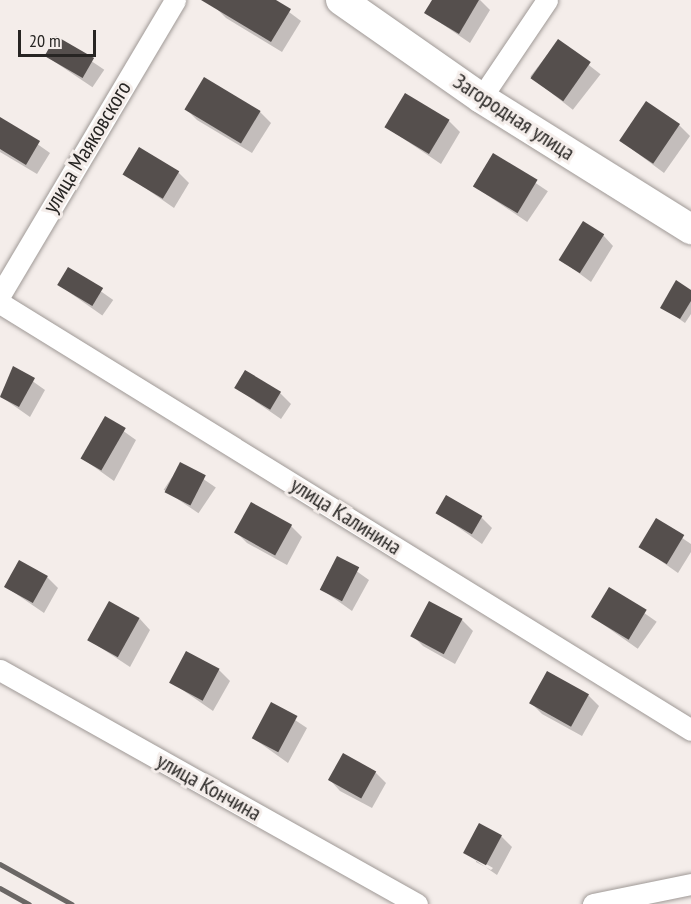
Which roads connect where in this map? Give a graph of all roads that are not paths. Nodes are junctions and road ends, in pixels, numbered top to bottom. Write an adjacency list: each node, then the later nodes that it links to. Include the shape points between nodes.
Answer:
1 (175, 0): 6 (street, улица Маяковского)
2 (341, 0): 4 (street, Загородная улица)
3 (548, 0): 4 (street)
4 (480, 98): 5 (street, Загородная улица)
5 (691, 229)
6 (0, 295)
7 (0, 303): 9 (street, улица Калинина)
8 (0, 670): 11 (street, улица Кончина)
9 (691, 730)
10 (691, 884): 12 (street)
11 (417, 904)
12 (593, 904)

